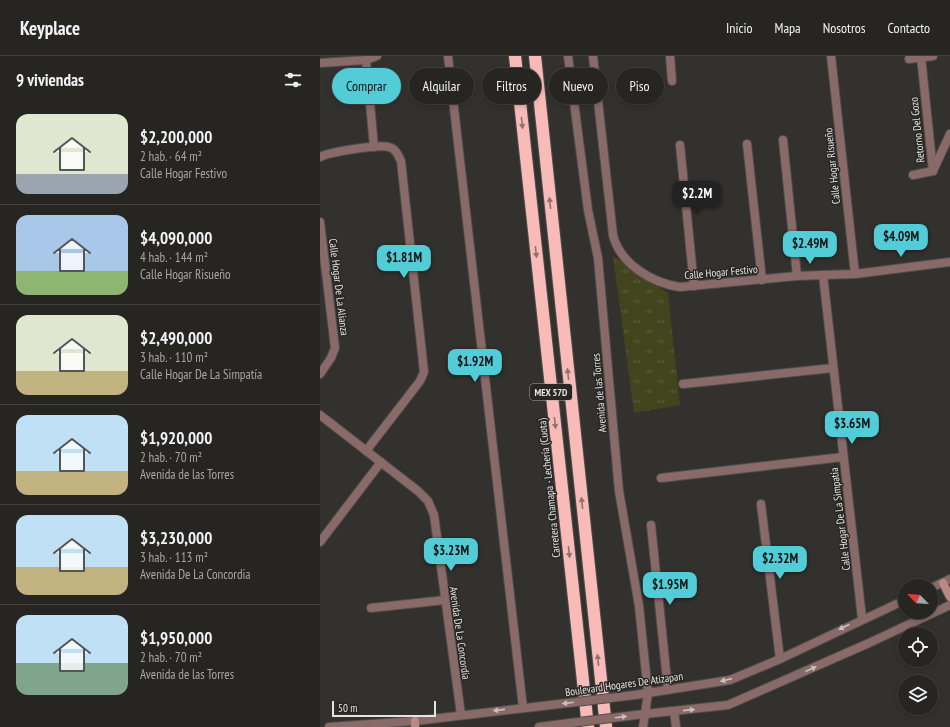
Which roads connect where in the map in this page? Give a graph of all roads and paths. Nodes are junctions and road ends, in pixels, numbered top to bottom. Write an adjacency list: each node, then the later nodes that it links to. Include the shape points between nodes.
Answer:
1 (377, 56): 12 (street)
2 (448, 56): 51 (street)
3 (515, 56): 58 (highway, Carretera Chamapa - Lechería (Cuota) / MEX 57D, one-way to 58)
4 (535, 56): 59 (highway, MEX 57D, one-way to 4)
5 (568, 56): 50 (street, Avenida de las Torres, via 588,210 598,258 619,491 639,606)
6 (593, 56): 29 (street, Calle Hogar Festivo, via 616,244 627,261 649,277 664,285)
7 (670, 56): 14 (street)
8 (831, 56): 25 (street, Calle Hogar Risueño)
9 (933, 56): 10 (street)
10 (920, 58): 11 (street); 21 (street, Retorno Del Gozo)
11 (908, 59)
12 (366, 60): 13 (street); 19 (street)
13 (320, 63)
14 (672, 80)
15 (950, 134): 21 (street, Retorno Del Gozo)
16 (783, 140): 27 (street)
17 (747, 144): 28 (street)
18 (680, 145): 29 (street)
19 (374, 147): 20 (street, via 329,153); 34 (street, via 390,147 397,152 401,161 424,372 420,381)
20 (320, 157)
21 (933, 171): 22 (street)
22 (913, 175)
23 (320, 222): 31 (street, Calle Hogar De La Alianza, via 335,348)
24 (950, 262): 25 (street, Calle Hogar Festivo)
25 (855, 274): 26 (street, Calle Hogar Festivo)
26 (822, 275): 27 (street, Calle Hogar Festivo); 30 (street, Calle Hogar De La Simpatía)
27 (797, 276): 28 (street, Calle Hogar Festivo)
28 (762, 280): 29 (street, Calle Hogar Festivo)
29 (694, 286)
30 (833, 368): 32 (street); 35 (street, Calle Hogar De La Simpatía)
31 (320, 374)
32 (683, 384)
33 (320, 415): 34 (street, Avenida De La Concordia)
34 (366, 451): 36 (street, Avenida De La Concordia)
35 (844, 457): 37 (street); 47 (street, Calle Hogar De La Simpatía)
36 (381, 462): 40 (street); 43 (street, Avenida De La Concordia, via 428,501 434,515)
37 (661, 478)
38 (761, 504): 48 (street)
39 (651, 525): 49 (street)
40 (320, 542)
41 (946, 581): 42 (main road)
42 (950, 597)
43 (444, 600): 46 (street); 53 (street, Avenida De La Concordia)
44 (898, 603): 47 (street, Boulevard Hogares De Atizapan)
45 (950, 605): 52 (street, one-way to 45, via 728,704 747,698)
46 (371, 608)
47 (862, 618): 48 (street, Boulevard Hogares De Atizapan, one-way to 48)
48 (780, 659): 49 (street, Boulevard Hogares De Atizapan, one-way to 49, via 730,680)
49 (668, 690): 50 (street, Boulevard Hogares De Atizapan)
50 (648, 693): 51 (street, Boulevard Hogares De Atizapan, one-way to 51, bridge); 54 (street, Avenida de las Torres)
51 (523, 708): 53 (street, Boulevard Hogares De Atizapan, one-way to 53)
52 (674, 711): 54 (street); 61 (street)
53 (460, 715): 55 (street, Boulevard Hogares De Atizapan)
54 (640, 715): 57 (street, one-way to 54, bridge); 60 (street, Avenida de las Torres)
55 (415, 724): 56 (street, Boulevard Hogares De Atizapan)
56 (329, 727)
57 (539, 727)
58 (588, 727)
59 (606, 727)
60 (643, 727)
61 (676, 727)

